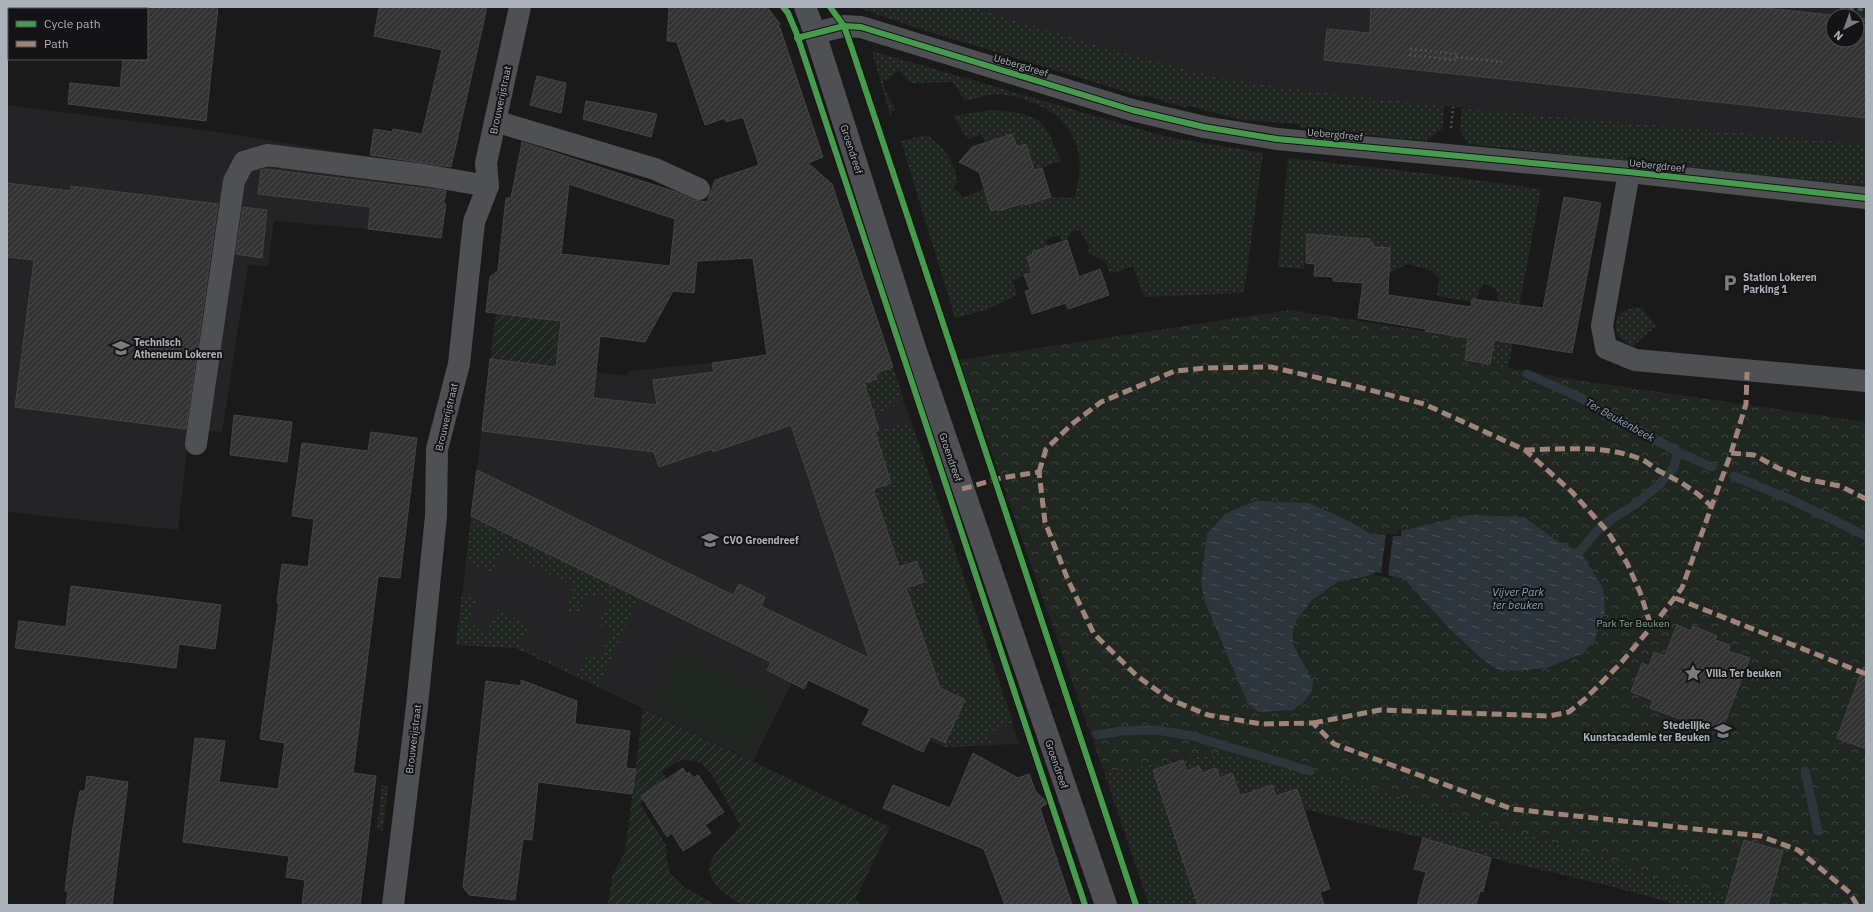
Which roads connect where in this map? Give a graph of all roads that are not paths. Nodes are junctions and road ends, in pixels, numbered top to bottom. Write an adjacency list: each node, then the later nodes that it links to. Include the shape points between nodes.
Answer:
1 (520, 7): 4 (street, Brouwerijstraat)
2 (805, 7): 3 (street, Groendreef)
3 (815, 33): 5 (street, Uebergdreef, via 844,26 861,27 1132,110 1204,127 1277,138); 12 (street, Groendreef, via 915,348)
4 (495, 121): 6 (street, Brouwerijstraat, via 486,163); 7 (street, via 655,169)
5 (1629, 172): 8 (street, Uebergdreef); 9 (street, via 1602,326 1606,348 1635,360)
6 (488, 186): 10 (street, via 267,155 244,162 234,181); 11 (street, Brouwerijstraat, via 474,222 459,364 437,448 436,516)
7 (699, 189)
8 (1866, 198)
9 (1866, 381)
10 (196, 444)
11 (393, 905)
12 (1106, 905)

